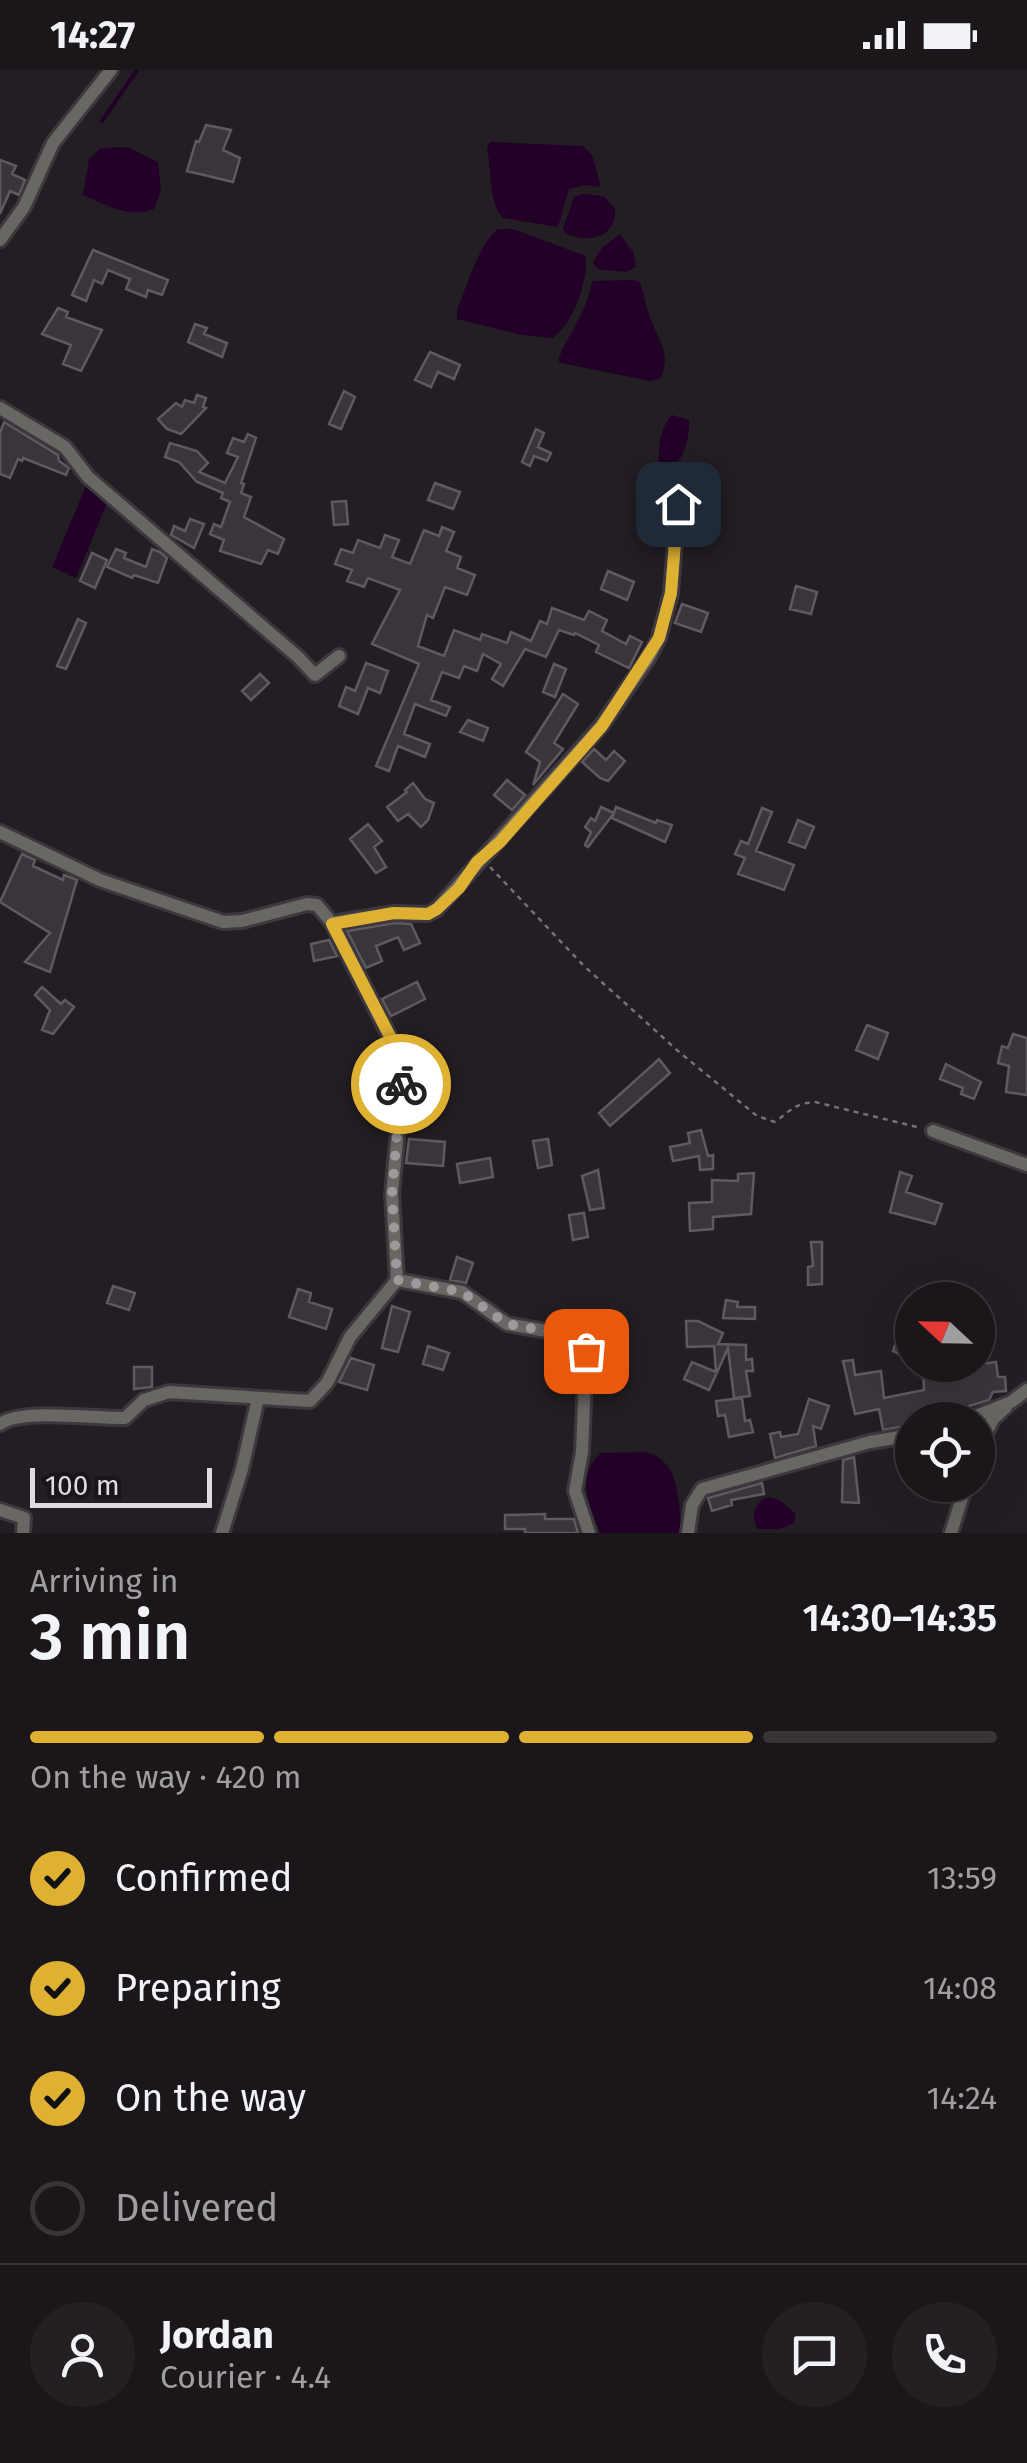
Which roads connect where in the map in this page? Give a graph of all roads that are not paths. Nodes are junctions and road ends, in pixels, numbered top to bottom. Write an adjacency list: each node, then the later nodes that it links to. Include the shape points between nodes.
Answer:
1 (111, 70): 2 (street, via 53,143 24,207)
2 (0, 240)
3 (0, 408): 5 (street, via 65,448 88,477 315,676)
4 (678, 504): 7 (street, via 671,593 659,638 602,726 459,888 428,914)
5 (339, 656)
6 (0, 832): 7 (street, via 100,880 223,922 307,904 317,905)
7 (332, 924): 10 (street, via 396,1048 402,1088 392,1194)
8 (933, 1131): 9 (street)
9 (1027, 1164)
10 (397, 1280): 12 (street, via 310,1401); 22 (street, via 462,1292 507,1324 581,1341 584,1416 575,1491)
11 (1027, 1390): 13 (street)
12 (258, 1398): 16 (street, via 169,1392 144,1400 125,1418 40,1416); 21 (street)
13 (1011, 1402): 14 (street); 15 (street)
14 (995, 1408)
15 (995, 1417)
16 (0, 1424)
17 (895, 1438): 23 (street, via 702,1489)
18 (961, 1502): 24 (street)
19 (0, 1510): 20 (street, via 24,1518)
20 (23, 1533)
21 (222, 1533)
22 (589, 1533)
23 (688, 1533)
24 (951, 1533)

